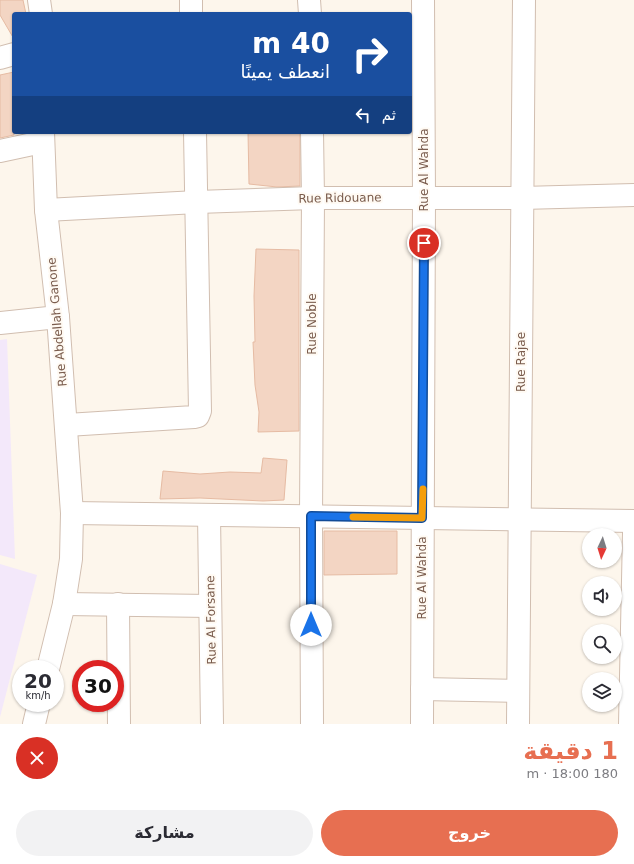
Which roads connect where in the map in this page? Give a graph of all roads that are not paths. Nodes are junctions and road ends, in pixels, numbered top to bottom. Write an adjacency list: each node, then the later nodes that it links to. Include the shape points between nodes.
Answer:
1 (40, 0): 6 (street)
2 (191, 0): 7 (street)
3 (309, 0): 8 (street)
4 (423, 0): 16 (street, Rue Al Wahda)
5 (524, 0): 18 (street, Rue Rajae)
6 (42, 12)
7 (192, 12)
8 (310, 12)
9 (12, 55): 10 (street)
10 (0, 58)
11 (195, 134): 19 (street)
12 (312, 134): 17 (street, Rue Noble)
13 (42, 137): 14 (street); 20 (street, Rue Abdellah Ganone)
14 (0, 151)
15 (634, 195): 18 (street, Rue Ridouane)
16 (424, 197): 17 (street, Rue Ridouane); 18 (street, Rue Ridouane); 27 (street, Rue Al Wahda)
17 (313, 198): 19 (street, Rue Ridouane); 26 (street, Rue Noble)
18 (522, 198): 28 (street, Rue Rajae)
19 (197, 202): 20 (street, Rue Ridouane); 23 (street, via 200,411 198,416)
20 (46, 210): 21 (street, Rue Abdellah Ganone)
21 (58, 317): 22 (street); 23 (street, Rue Abdellah Ganone)
22 (0, 323)
23 (67, 425): 24 (street, Rue Abdellah Ganone)
24 (72, 513): 25 (street); 31 (street, Rue Abdellah Ganone, via 71,559)
25 (209, 515): 26 (street); 33 (street, Rue Al Forsane)
26 (311, 516): 27 (street); 42 (street, Rue Noble)
27 (422, 518): 28 (street); 36 (street, Rue Al Wahda)
28 (520, 518): 29 (street); 37 (street, Rue Rajae)
29 (634, 521)
30 (634, 533): 34 (street)
31 (64, 604): 32 (street); 35 (street, Rue Abdellah Ganone)
32 (118, 604): 33 (street); 40 (street)
33 (210, 606): 41 (street, Rue Al Forsane)
34 (633, 625): 45 (street)
35 (50, 660)
36 (422, 689): 37 (street); 43 (street, Rue Al Wahda)
37 (518, 691): 44 (street, Rue Rajae)
38 (37, 712): 39 (street)
39 (34, 724)
40 (120, 724)
41 (212, 724)
42 (312, 724)
43 (422, 724)
44 (518, 724)
45 (630, 724)

